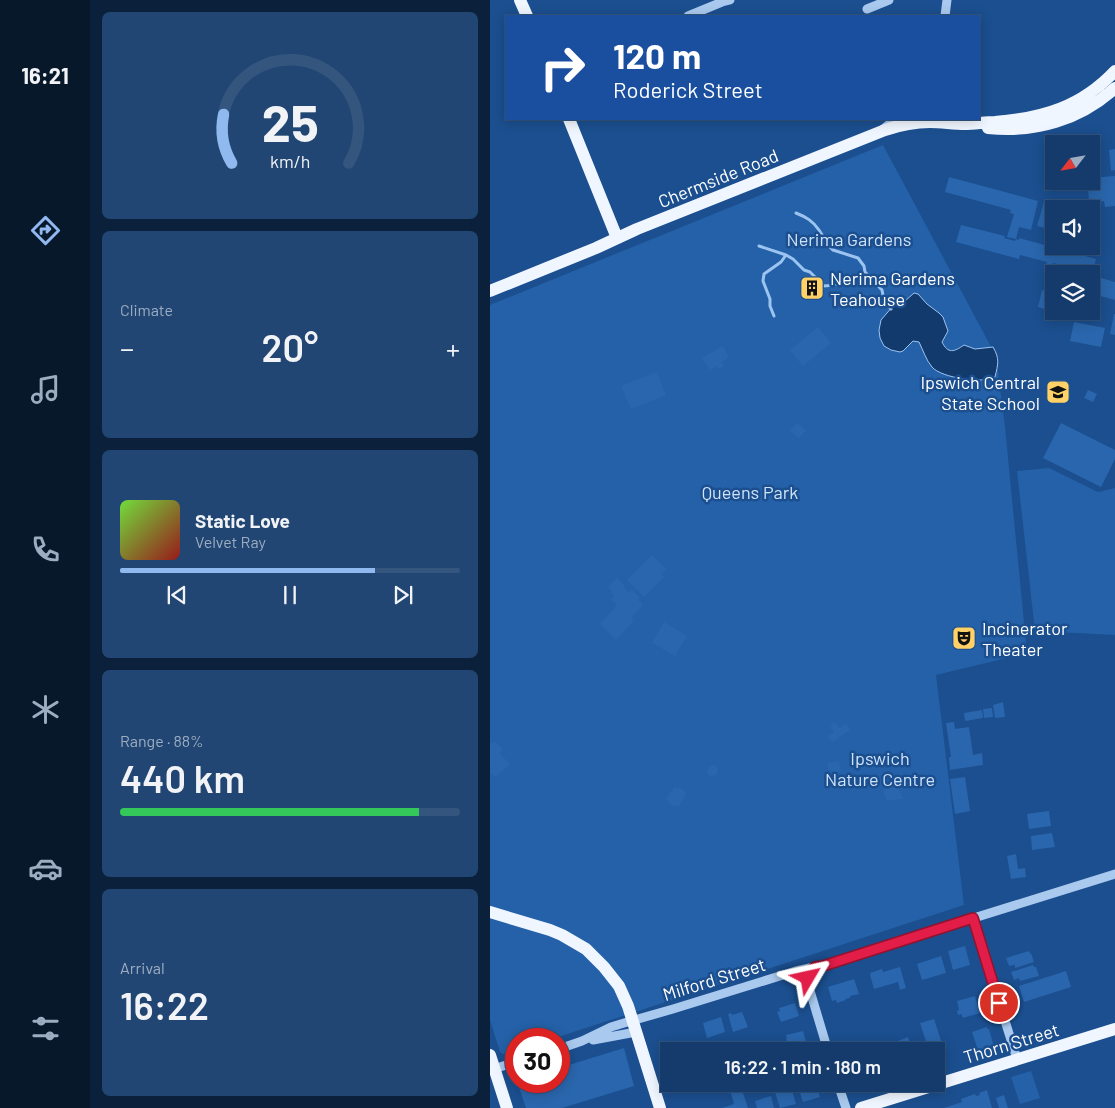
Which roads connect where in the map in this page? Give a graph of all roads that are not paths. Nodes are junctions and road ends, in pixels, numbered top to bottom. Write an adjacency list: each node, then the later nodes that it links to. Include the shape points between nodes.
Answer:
1 (520, 0): 6 (main road)
2 (730, 0): 7 (street)
3 (889, 0): 5 (street)
4 (948, 0): 8 (street)
5 (867, 9)
6 (527, 15)
7 (690, 15)
8 (945, 15)
9 (1115, 71): 14 (main road, Chermside Road, via 1092,92 1052,112 1018,120)
10 (1115, 88): 14 (main road, Chermside Road, via 1079,113 1047,125 1010,130)
11 (569, 120): 16 (main road)
12 (895, 120): 15 (street)
13 (946, 121): 14 (main road, Chermside Road); 15 (main road, Chermside Road, via 913,123)
14 (965, 124)
15 (882, 132): 16 (main road, Chermside Road)
16 (617, 238): 17 (main road, Chermside Road)
17 (490, 290)
18 (1115, 874): 20 (street, Milford Street)
19 (490, 912): 22 (main road, via 550,930 586,949 615,981)
20 (973, 918): 21 (street, Milford Street); 27 (street)
21 (815, 967): 22 (street, Milford Street, via 673,1009); 24 (street, via 809,973 808,984)
22 (634, 1026): 25 (street, Milford Street, via 611,1027); 32 (main road)
23 (1115, 1029): 27 (main road, Thorn Street)
24 (825, 1042)
25 (570, 1045)
26 (490, 1055): 29 (main road)
27 (1016, 1060): 34 (main road, Thorn Street)
28 (505, 1066): 29 (street)
29 (492, 1070): 31 (main road)
30 (841, 1092): 33 (street)
31 (507, 1108)
32 (660, 1108)
33 (846, 1108)
34 (861, 1108)

